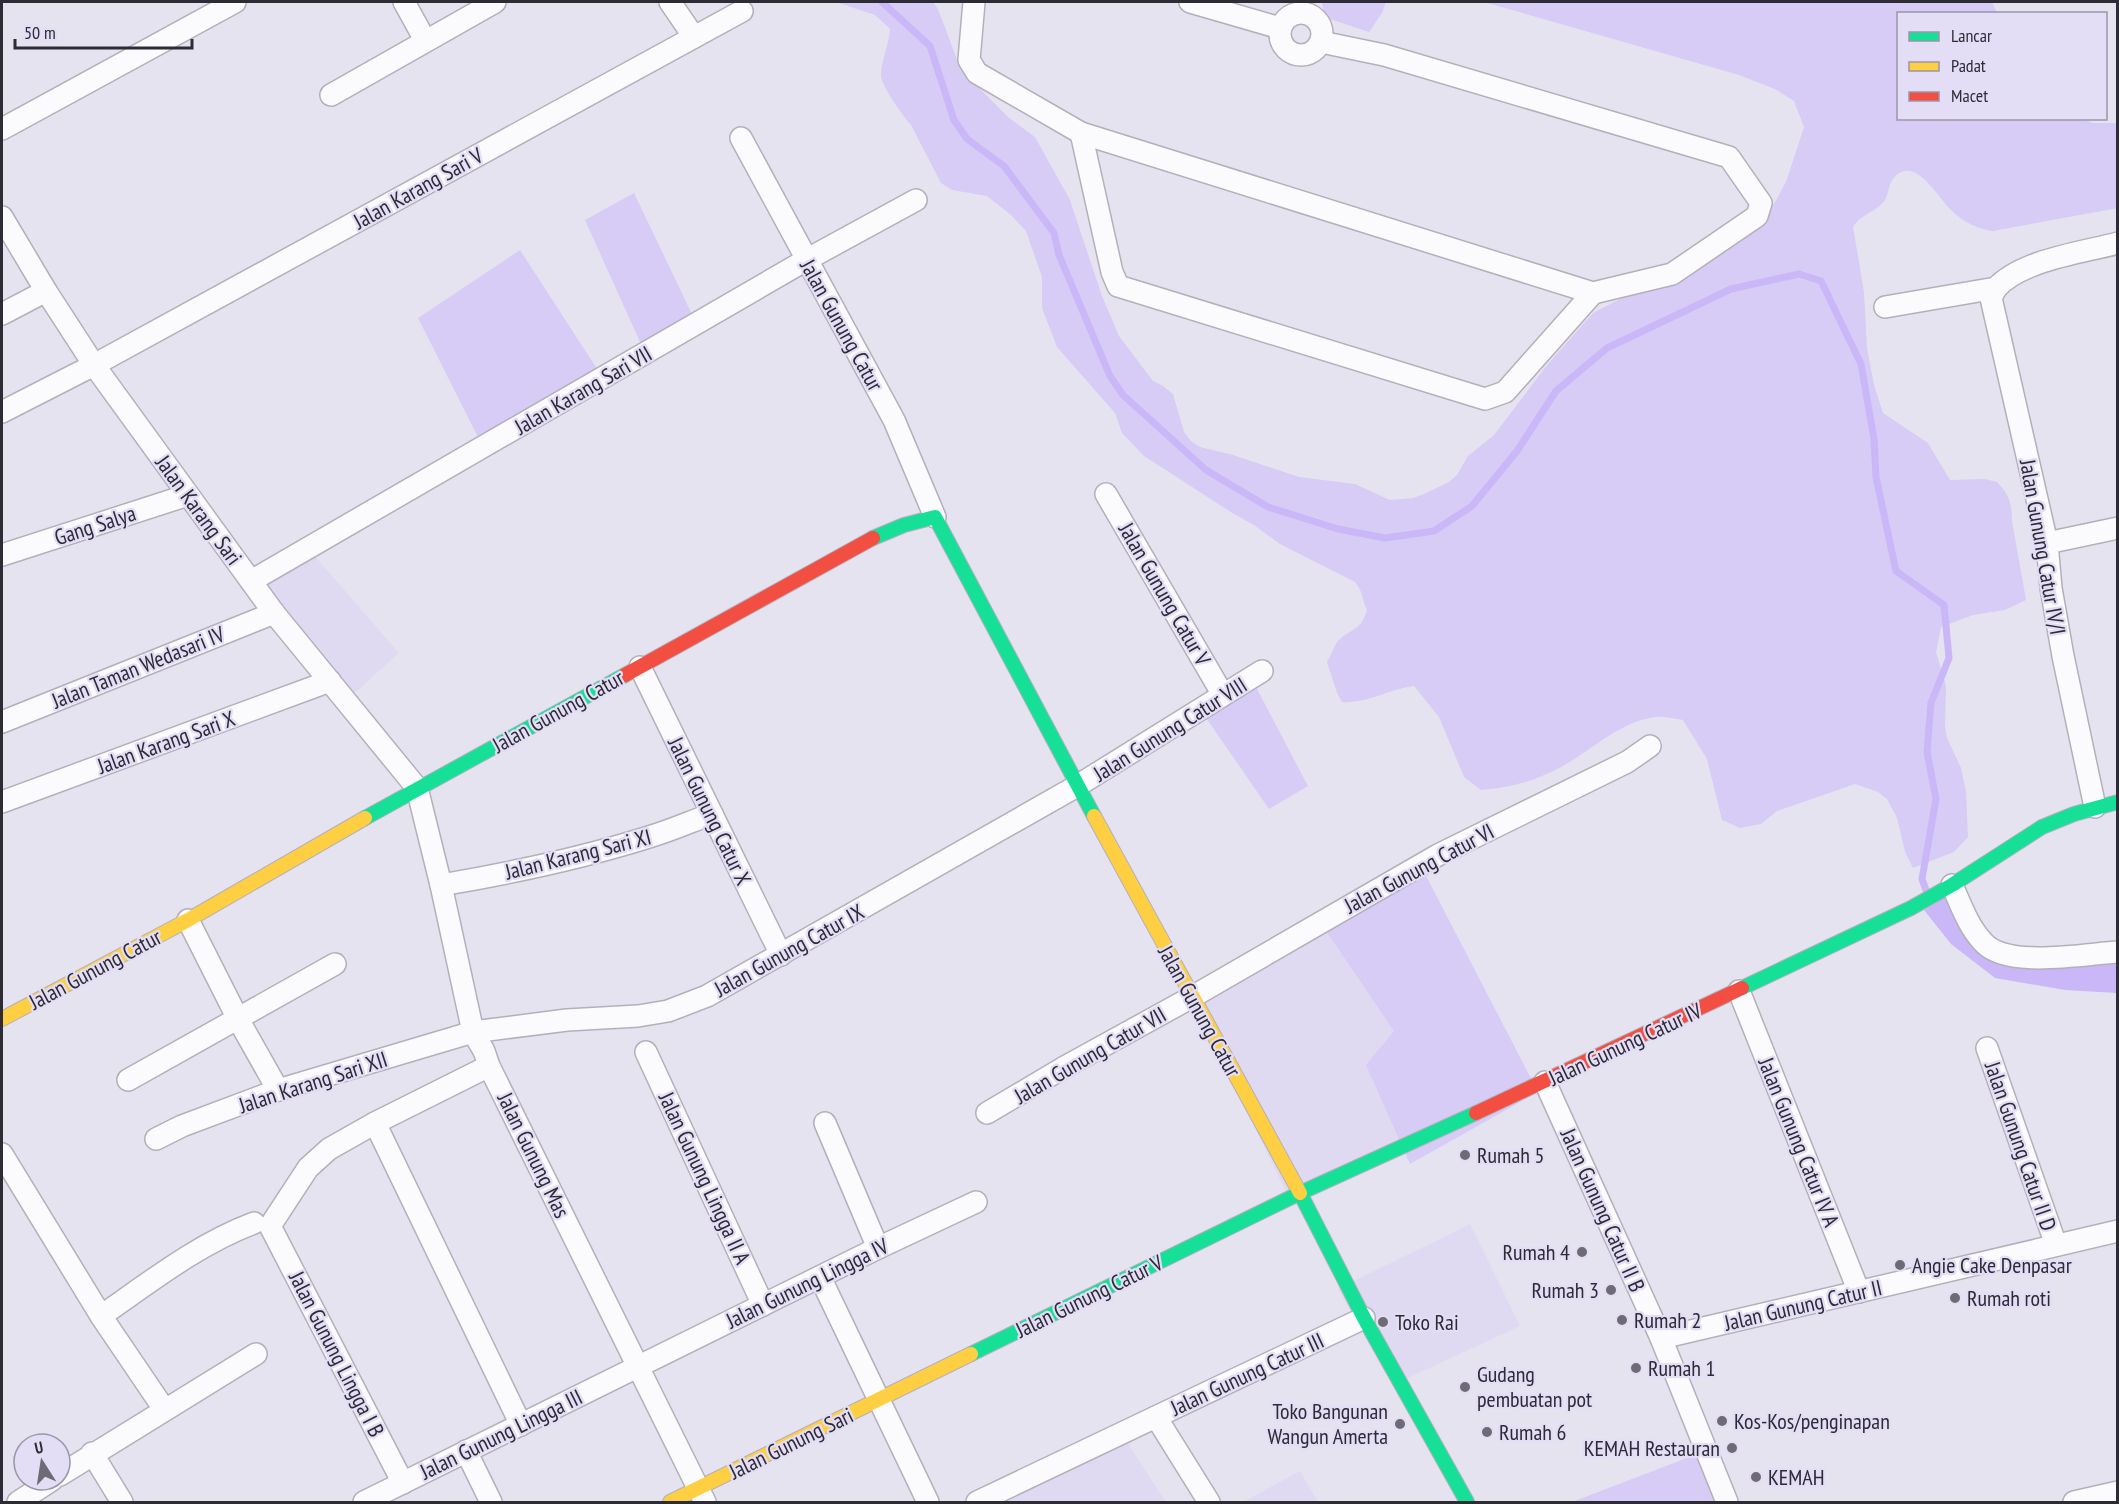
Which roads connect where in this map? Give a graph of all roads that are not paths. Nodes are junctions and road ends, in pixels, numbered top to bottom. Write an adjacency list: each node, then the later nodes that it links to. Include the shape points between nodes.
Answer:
1 (234, 2): 14 (street)
2 (404, 2): 11 (street)
3 (495, 2): 11 (street)
4 (670, 2): 10 (street)
5 (974, 2): 15 (street, via 969,60 976,73)
6 (1190, 2): 9 (street)
7 (1303, 7): 9 (street); 12 (street, via 1318,22)
8 (742, 11): 10 (street, Jalan Karang Sari V)
9 (1280, 28): 12 (street, via 1280,39 1293,55 1315,51)
10 (694, 37): 26 (street, Jalan Karang Sari V)
11 (425, 40): 13 (street)
12 (1321, 42): 23 (street, via 1384,55 1729,157 1761,203 1757,216 1672,274)
13 (331, 95)
14 (2, 129)
15 (1081, 133): 23 (street); 23 (street, via 1118,286 1485,399 1505,392)
16 (741, 138): 20 (street, Jalan Gunung Catur)
17 (916, 200): 20 (street, Jalan Karang Sari VII)
18 (2, 217): 22 (street, Jalan Karang Sari)
19 (2118, 243): 21 (street, via 2025,267 2006,277)
20 (806, 260): 30 (street, Jalan Gunung Catur, via 894,420); 34 (street, Jalan Karang Sari VII)
21 (1996, 288): 24 (street); 32 (street, Jalan Gunung Catur IV/I, via 1991,298)
22 (46, 291): 25 (street); 26 (street, Jalan Karang Sari)
23 (1593, 293)
24 (1885, 307)
25 (2, 314)
26 (94, 364): 27 (street, Jalan Karang Sari V); 29 (street, Jalan Karang Sari)
27 (2, 412)
28 (1106, 494): 39 (street, Jalan Gunung Catur V)
29 (188, 495): 33 (street, Gang Salya); 34 (street, Jalan Karang Sari)
30 (935, 518): 36 (street, Jalan Gunung Catur, via 876,536); 42 (street, Jalan Gunung Catur)
31 (2118, 528): 32 (street)
32 (2047, 543): 46 (street, Jalan Gunung Catur IV/I, via 2062,656)
33 (2, 555)
34 (251, 581): 35 (street, Jalan Karang Sari)
35 (274, 613): 38 (street, Jalan Karang Sari); 40 (street, Jalan Taman Wedasari IV)
36 (640, 667): 43 (street, Jalan Gunung Catur); 47 (street, Jalan Gunung Catur X)
37 (1262, 671): 39 (street, Jalan Gunung Catur VIII)
38 (330, 681): 43 (street, Jalan Karang Sari); 44 (street, Jalan Karang Sari X)
39 (1223, 695): 42 (street, Jalan Gunung Catur VIII)
40 (2, 722)
41 (1650, 746): 55 (street, Jalan Gunung Catur VI, via 1627,762 1438,855)
42 (1077, 786): 52 (street, Jalan Gunung Catur IX); 55 (street, Jalan Gunung Catur)
43 (417, 788): 48 (street, Jalan Gunung Mas); 50 (street, Jalan Gunung Catur)
44 (2, 802)
45 (2118, 802): 46 (street, Jalan Gunung Catur IV)
46 (2095, 807): 49 (street, Jalan Gunung Catur IV, via 2042,827)
47 (712, 814): 48 (street, Jalan Karang Sari XI, via 586,855); 52 (street, Jalan Gunung Catur X)
48 (441, 885): 58 (street, Jalan Gunung Mas)
49 (1949, 886): 51 (street, via 1979,938 2002,954 2034,958); 54 (street, Jalan Gunung Catur IV)
50 (188, 920): 56 (street, Jalan Gunung Catur); 57 (street, Jalan Gunung Catur)
51 (2118, 952)
52 (781, 955): 58 (street, Jalan Gunung Catur IX, via 707,996 668,1011)
53 (335, 964): 57 (street)
54 (1739, 991): 63 (street, Jalan Gunung Catur IV); 77 (street, Jalan Gunung Catur IV A)
55 (1192, 997): 65 (street, Jalan Gunung Catur VII); 70 (street, Jalan Gunung Catur)
56 (2, 1019)
57 (238, 1019): 62 (street); 64 (street, Jalan Gunung Catur)
58 (473, 1032): 61 (street, Jalan Gunung Mas); 64 (street, Jalan Karang Sari XII)
59 (1987, 1048): 74 (street, Jalan Gunung Catur II D)
60 (646, 1052): 78 (street, Jalan Gunung Lingga II A)
61 (489, 1066): 66 (street); 83 (street, Jalan Gunung Mas)
62 (128, 1080)
63 (1545, 1082): 70 (street, Jalan Gunung Catur IV); 81 (street, Jalan Gunung Catur II B)
64 (278, 1090): 68 (street, Jalan Karang Sari XII)
65 (987, 1113)
66 (375, 1123): 72 (street, via 329,1149 308,1168); 87 (street)
67 (825, 1123): 75 (street)
68 (156, 1139)
69 (2, 1154): 79 (street)
70 (1300, 1193): 80 (street, Jalan Gunung Catur); 84 (street, Jalan Gunung Catur V)
71 (976, 1202): 75 (street, Jalan Gunung Lingga IV)
72 (262, 1224): 79 (street, via 218,1239); 91 (street, Jalan Gunung Lingga I B)
73 (2118, 1230): 74 (street, Jalan Gunung Catur II)
74 (2056, 1245): 77 (street, Jalan Gunung Catur II)
75 (878, 1248): 76 (street, Jalan Gunung Lingga IV)
76 (820, 1277): 78 (street, Jalan Gunung Lingga IV); 84 (street)
77 (1859, 1292): 81 (street, Jalan Gunung Catur II)
78 (763, 1305): 83 (street, Jalan Gunung Lingga IV)
79 (101, 1316): 85 (street)
80 (1364, 1318): 86 (street, Jalan Gunung Catur III); 104 (street, Jalan Gunung Catur)
81 (1661, 1338): 105 (street)
82 (256, 1354): 85 (street)
83 (638, 1366): 87 (street, Jalan Gunung Lingga III); 94 (street, Jalan Gunung Mas)
84 (879, 1400): 94 (street, Jalan Gunung Sari); 101 (street)
85 (164, 1410): 89 (street)
86 (1156, 1417): 95 (street); 103 (street, Jalan Gunung Catur III)
87 (521, 1425): 88 (street, Jalan Gunung Lingga III)
88 (466, 1451): 91 (street, Jalan Gunung Lingga III); 99 (street)
89 (92, 1453): 90 (street); 97 (street)
90 (72, 1467)
91 (403, 1483): 98 (street, Jalan Gunung Lingga III)
92 (34, 1492): 96 (street)
93 (2118, 1492): 106 (street)
94 (702, 1496): 100 (street, Jalan Gunung Sari)
95 (1002, 1497): 102 (street)
96 (18, 1503)
97 (122, 1503)
98 (364, 1503)
99 (490, 1503)
100 (670, 1503)
101 (928, 1503)
102 (977, 1503)
103 (1209, 1503)
104 (1467, 1503)
105 (1727, 1503)
106 (2073, 1503)

